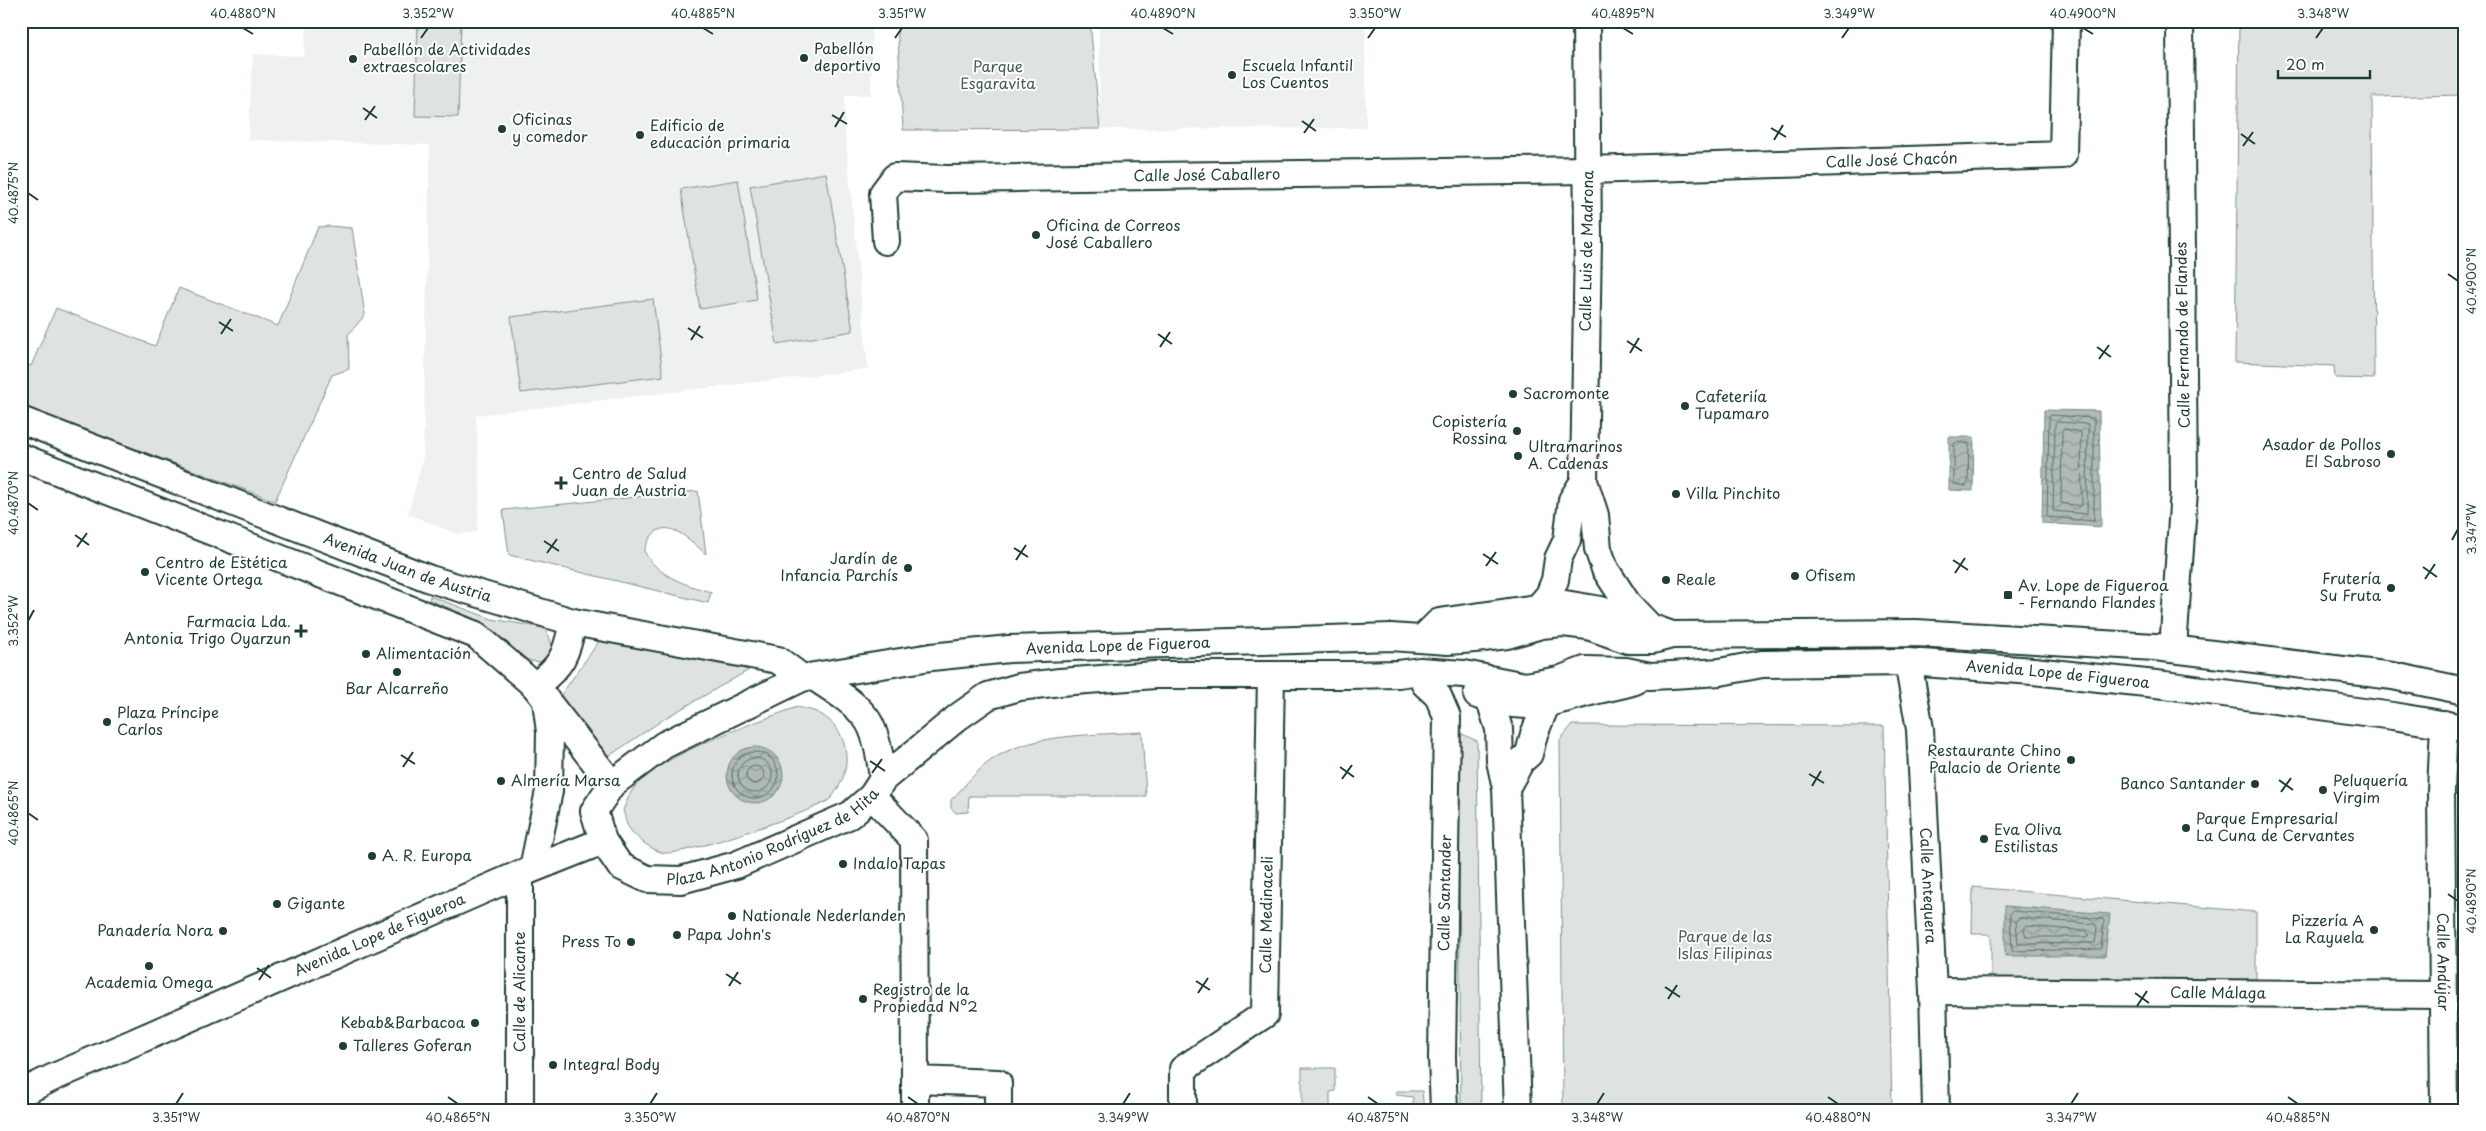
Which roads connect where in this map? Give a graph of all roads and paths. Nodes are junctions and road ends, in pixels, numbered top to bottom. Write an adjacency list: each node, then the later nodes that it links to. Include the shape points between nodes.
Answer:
1 (1586, 21): 4 (street, Calle Luis de Madrona)
2 (2066, 21): 4 (street, Calle José Chacón, via 2062,155)
3 (2180, 21): 15 (street, Calle Fernando de Flandes, via 2184,491)
4 (1588, 170): 5 (street, Calle José Caballero, via 947,179 895,176 883,192); 8 (street, Calle Luis de Madrona)
5 (886, 241)
6 (21, 420): 11 (street, Avenida Juan de Austria, via 430,579)
7 (21, 458): 24 (street, via 476,635)
8 (1584, 481): 9 (street, Calle Luis de Madrona, via 1595,515); 10 (street, Calle Luis de Madrona, via 1572,500 1567,540 1574,556 1572,582)
9 (1598, 549): 10 (street, Calle Luis de Madrona); 12 (street, Calle Luis de Madrona, via 1605,569 1627,603)
10 (1580, 616): 12 (street, Avenida Lope de Figueroa, via 1628,640 1653,640); 13 (street, Avenida Lope de Figueroa); 14 (street, Avenida Lope de Figueroa, via 1439,622); 17 (street, Avenida Lope de Figueroa, via 1600,653)
11 (573, 622): 21 (street, Avenida Juan de Austria, via 778,660); 24 (street, via 568,648)
12 (1662, 632): 15 (street, Avenida Lope de Figueroa, via 1916,633)
13 (1507, 635): 14 (street, Avenida Lope de Figueroa, via 1448,641); 25 (street, via 1496,646 1492,657)
14 (1424, 638): 21 (street, Avenida Lope de Figueroa, via 1009,650 931,657)
15 (2173, 648): 23 (street, Avenida Lope de Figueroa, via 2393,676)
16 (1908, 662): 20 (street, Avenida Lope de Figueroa, via 1762,664 1720,672); 26 (street, Avenida Lope de Figueroa, via 2165,685); 32 (street, Calle Antequera, via 1920,729)
17 (1585, 670): 20 (street, Avenida Lope de Figueroa, via 1626,670); 25 (street, Avenida Lope de Figueroa)
18 (1398, 674): 19 (street, Avenida Lope de Figueroa); 22 (street, Avenida Lope de Figueroa); 25 (street, Avenida Lope de Figueroa, via 1420,671 1464,674)
19 (1271, 675): 29 (street, Avenida Lope de Figueroa, via 1155,675 1019,688 988,696 958,717); 39 (street, Calle Medinaceli, via 1265,1014 1183,1069)
20 (1650, 676): 25 (street, Avenida Lope de Figueroa, via 1617,687)
21 (808, 677): 28 (street, Plaza Antonio Rodríguez de Hita, via 664,745); 29 (street, Plaza Antonio Rodríguez de Hita, via 843,697 867,719 881,760)
22 (1436, 686): 25 (street, Avenida Lope de Figueroa); 27 (street, via 1470,704 1488,744); 40 (street, Calle Santander, via 1448,717 1442,1058)
23 (2465, 690)
24 (541, 693): 28 (street); 31 (street, Calle de Alicante, via 550,732 548,791)
25 (1512, 695): 27 (street, via 1499,729); 27 (street, via 1534,734 1529,754)
26 (2454, 726): 33 (street, Calle Andújar, via 2441,791)
27 (1511, 761): 41 (street, via 1506,788)
28 (612, 784): 30 (street, Plaza Antonio Rodríguez de Hita, via 594,811)
29 (877, 787): 30 (street, Plaza Antonio Rodríguez de Hita, via 850,814 736,866 681,880 647,879 620,866); 34 (street, via 914,840)
30 (603, 841): 31 (street, Avenida Lope de Figueroa)
31 (527, 871): 35 (street, Avenida Lope de Figueroa); 36 (street, Calle de Alicante)
32 (1933, 991): 33 (street, Calle Málaga); 42 (street, Calle Antequera)
33 (2443, 995): 43 (street, Calle Andújar)
34 (915, 1080): 37 (street); 38 (street, via 998,1083)
35 (21, 1093)
36 (520, 1110)
37 (915, 1110)
38 (998, 1110)
39 (1184, 1110)
40 (1444, 1110)
41 (1518, 1110)
42 (1936, 1110)
43 (2444, 1110)

